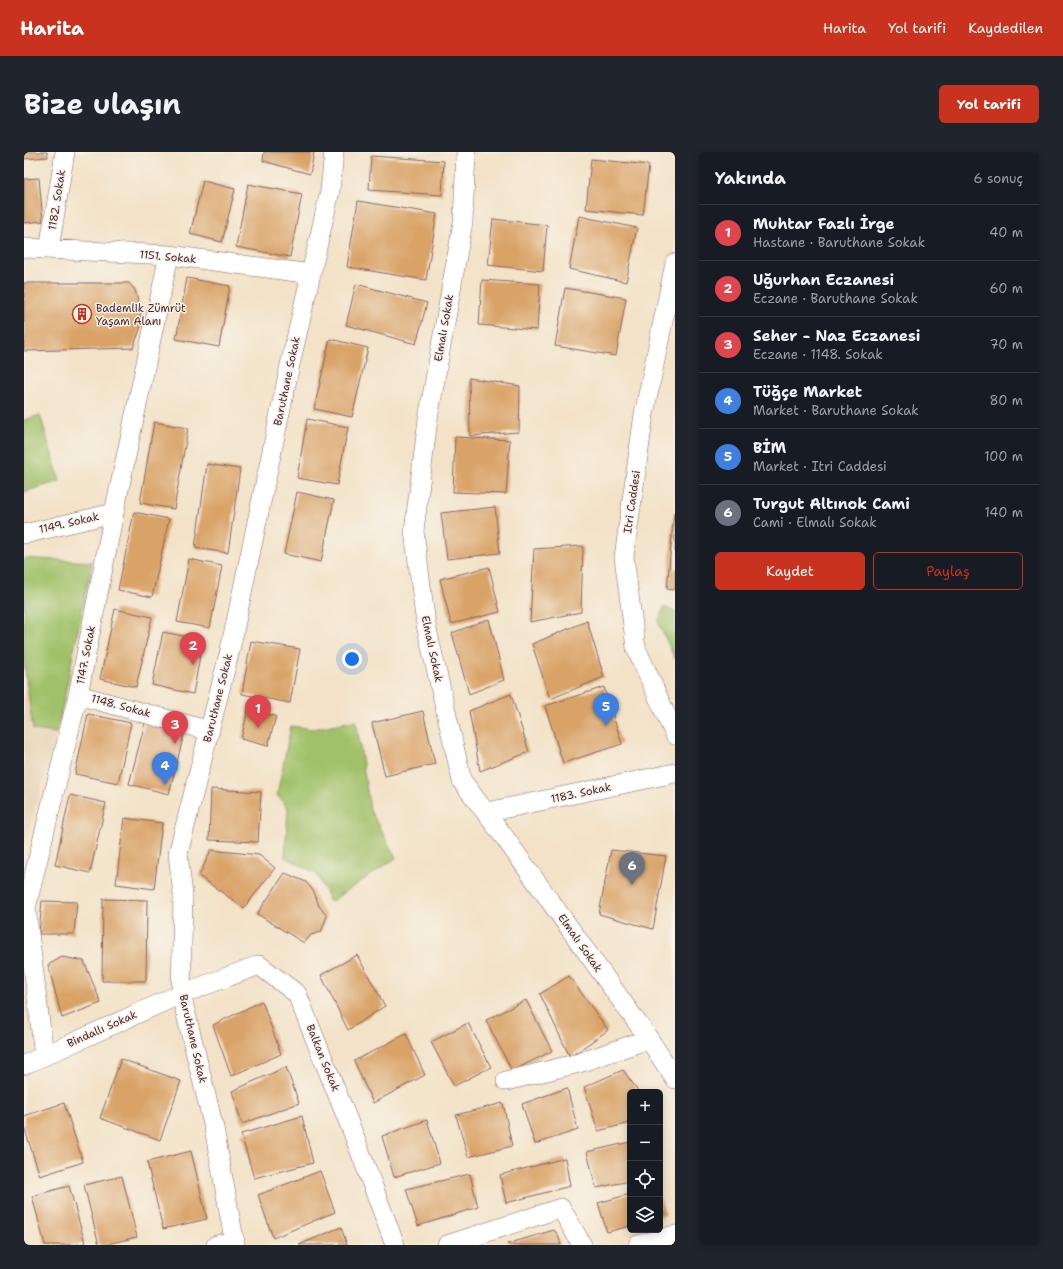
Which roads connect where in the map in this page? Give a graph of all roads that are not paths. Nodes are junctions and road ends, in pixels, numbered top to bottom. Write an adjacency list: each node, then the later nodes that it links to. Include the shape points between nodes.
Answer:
1 (65, 152): 5 (street, 1182. Sokak)
2 (334, 152): 8 (street, Baruthane Sokak, via 330,191)
3 (466, 152): 16 (street, Elmalı Sokak, via 463,222 428,419 414,531 426,625 462,781)
4 (24, 248): 5 (street, 1151. Sokak)
5 (49, 249): 6 (street, 1151. Sokak)
6 (170, 255): 8 (street, 1151. Sokak); 10 (street, 1147. Sokak)
7 (675, 263): 9 (street, Itri Caddesi)
8 (311, 274): 13 (street, Baruthane Sokak, via 230,650)
9 (672, 295): 14 (street, Itri Caddesi, via 644,414 624,557 636,648)
10 (114, 513): 11 (street, 1149. Sokak); 12 (street, 1147. Sokak)
11 (24, 534)
12 (78, 694): 13 (street, 1148. Sokak); 17 (street, 1147. Sokak)
13 (210, 731): 18 (street, Baruthane Sokak, via 178,854 183,896)
14 (675, 735)
15 (675, 773): 16 (street, 1183. Sokak)
16 (487, 812): 19 (street, Elmalı Sokak)
17 (25, 909): 20 (street, 1147. Sokak)
18 (181, 994): 20 (street, Bindallı Sokak); 25 (street, Baruthane Sokak, via 214,1128); 27 (street, Balkan Sokak, via 259,965 297,994)
19 (649, 1039): 22 (street, Elmalı Sokak); 23 (street, via 579,1063)
20 (44, 1056): 21 (street, Bindallı Sokak)
21 (24, 1065)
22 (675, 1079)
23 (506, 1081)
24 (675, 1235): 30 (street)
25 (235, 1243): 26 (street)
26 (216, 1245)
27 (395, 1245)
28 (447, 1245): 29 (street, via 562,1208)
29 (582, 1245)
30 (638, 1245)

